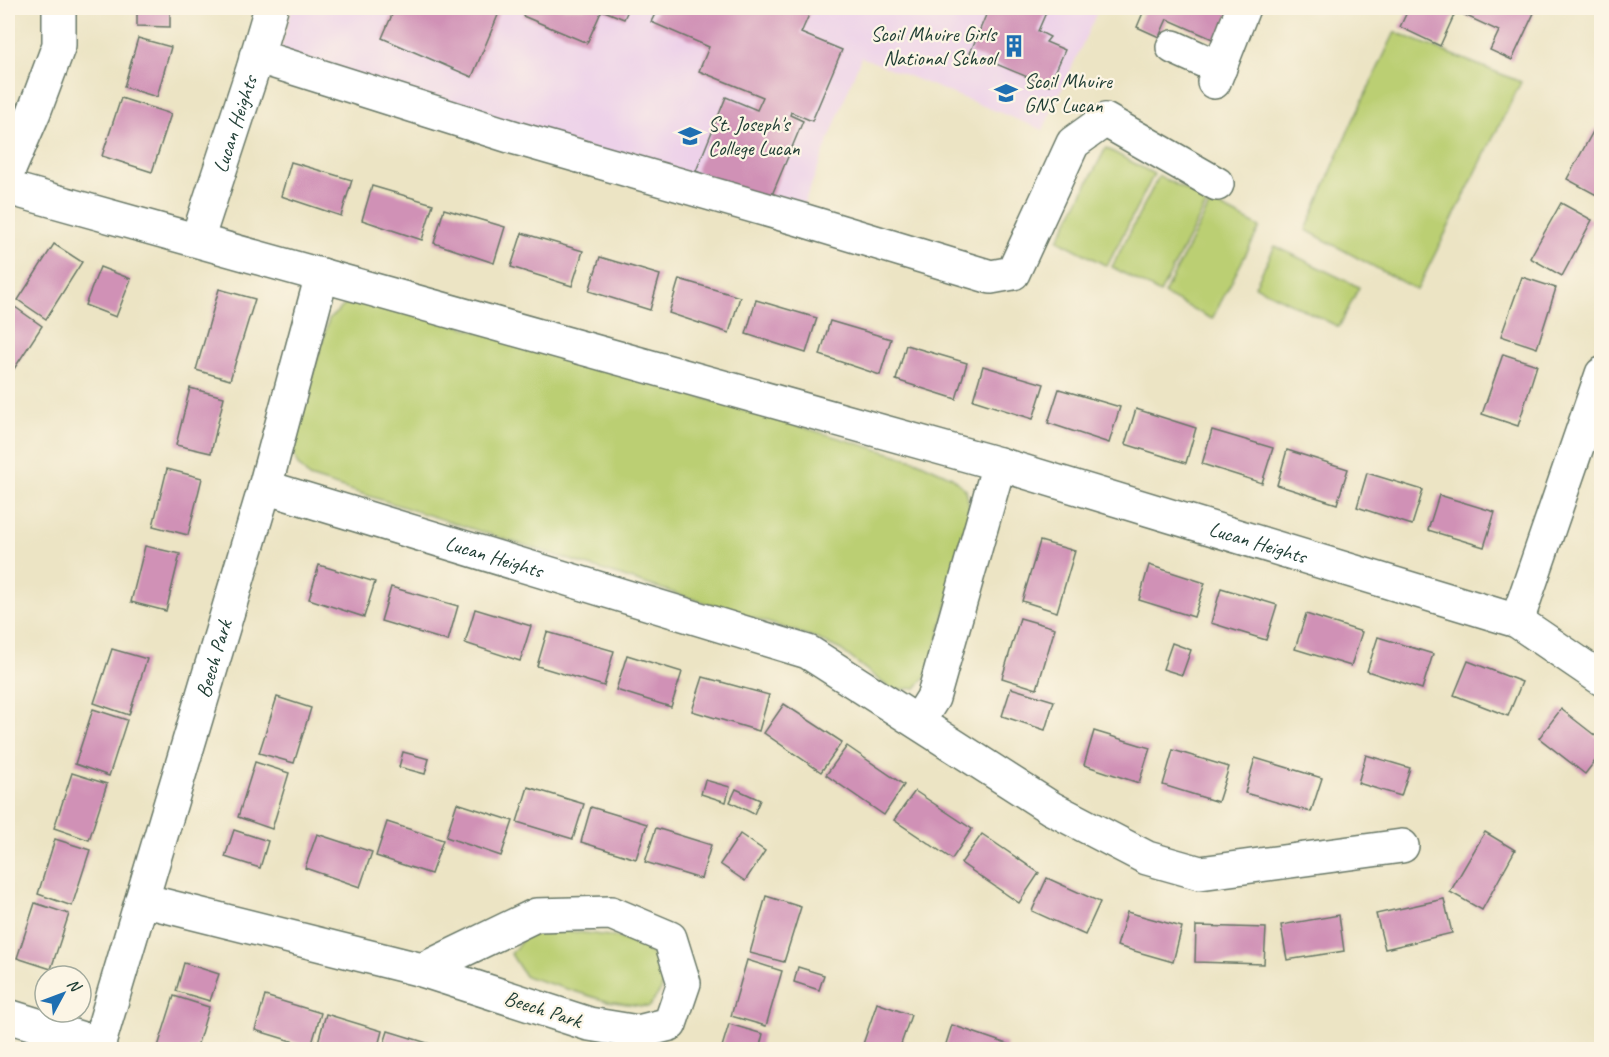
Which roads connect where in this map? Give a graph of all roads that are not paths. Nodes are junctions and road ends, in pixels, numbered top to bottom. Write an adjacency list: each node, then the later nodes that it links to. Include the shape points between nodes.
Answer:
1 (59, 8): 6 (street, via 59,45)
2 (271, 8): 5 (street, Lucan Heights)
3 (1243, 8): 4 (street, via 1217,75)
4 (1173, 47)
5 (256, 56): 7 (street, via 516,138 991,277 1013,273 1073,142 1105,120); 9 (street, Lucan Heights)
6 (8, 172)
7 (1217, 184)
8 (8, 188): 9 (street, Lucan Heights)
9 (197, 240): 10 (street, Lucan Heights)
10 (322, 275): 12 (street, Lucan Heights); 13 (street)
11 (1602, 374): 14 (street)
12 (999, 464): 14 (street, Lucan Heights); 16 (street, via 933,698)
13 (265, 487): 16 (street, Lucan Heights, via 808,652); 18 (street, Beech Park)
14 (1517, 621): 15 (street, Lucan Heights)
15 (1602, 679)
16 (918, 722): 17 (street, Lucan Heights, via 1051,808 1147,858 1200,873)
17 (1402, 846)
18 (142, 900): 19 (street, Beech Park); 21 (street, Beech Park)
19 (422, 970): 19 (street, Beech Park, via 537,915 611,912 670,939 684,983 670,1024 638,1032 589,1024)
20 (8, 1016): 21 (street, Beech Park)
21 (98, 1047)

